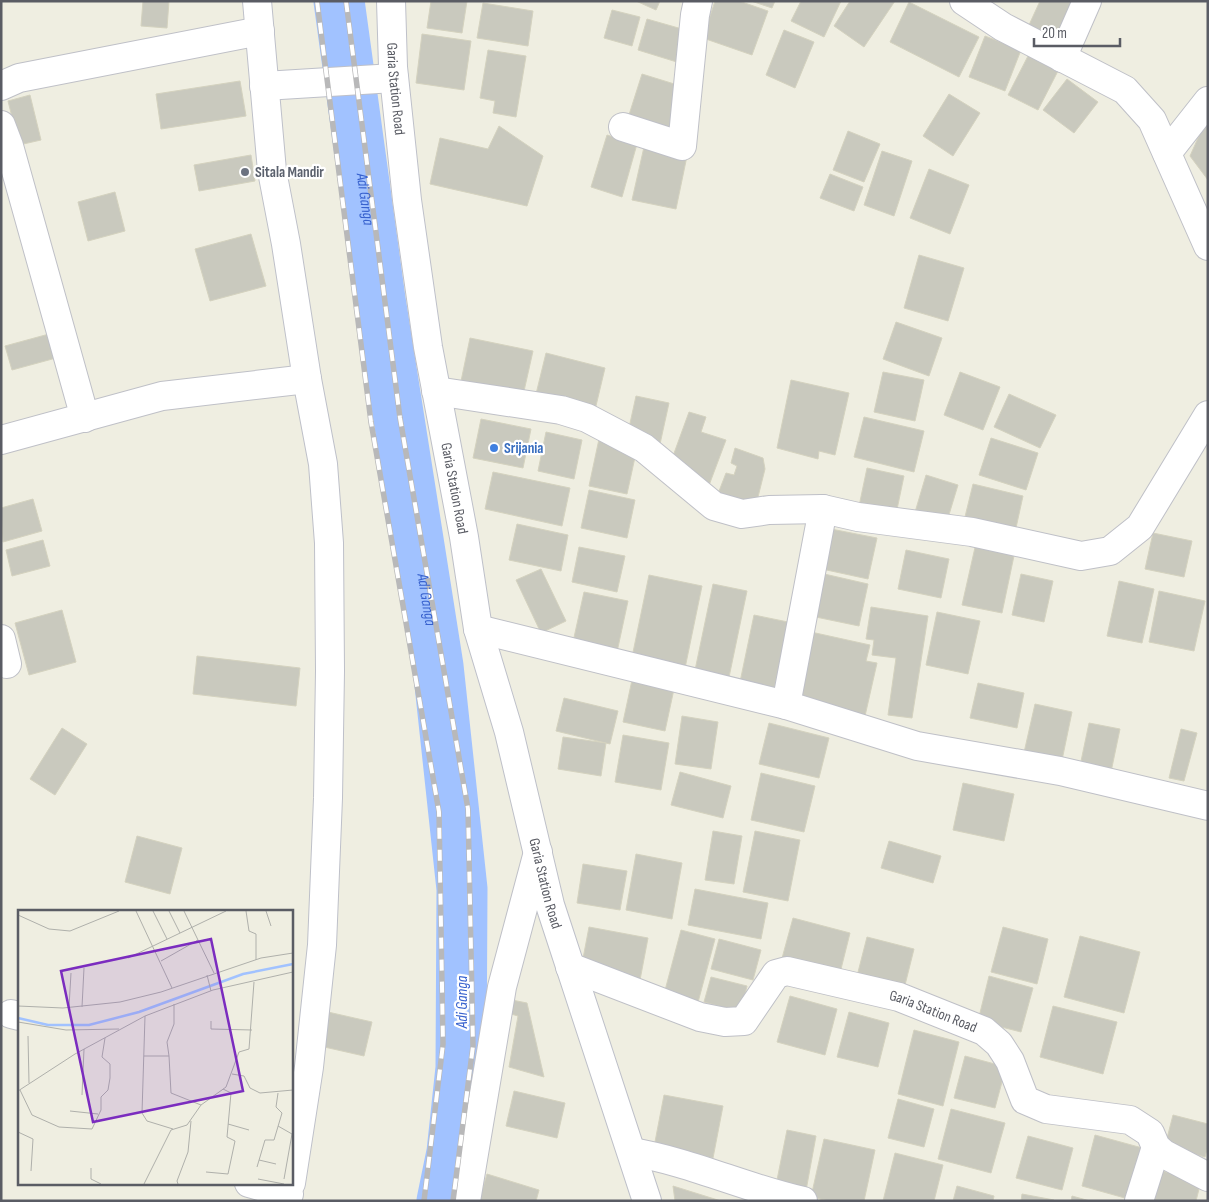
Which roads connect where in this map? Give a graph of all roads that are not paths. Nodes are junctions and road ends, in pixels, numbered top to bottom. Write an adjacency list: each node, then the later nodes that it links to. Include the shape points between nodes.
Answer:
1 (257, 1): 6 (street)
2 (391, 1): 8 (street, Garia Station Road)
3 (698, 1): 13 (street, via 682,146)
4 (964, 1): 7 (street, via 1003,27)
5 (1087, 1): 7 (street)
6 (260, 31): 9 (street, via 19,78); 10 (street)
7 (1062, 58): 14 (street, via 1125,90 1152,120)
8 (394, 78): 10 (street); 17 (street, Garia Station Road, via 407,200)
9 (1, 86)
10 (264, 86): 16 (street, via 272,171)
11 (1208, 101): 14 (street)
12 (1, 125): 19 (street)
13 (624, 127)
14 (1167, 153): 15 (street)
15 (1208, 246)
16 (307, 379): 19 (street, via 162,396); 27 (street, via 323,464 329,543 330,671 322,945 309,1067)
17 (436, 391): 21 (street, via 561,410 587,418 644,448 714,506 742,514); 22 (street, Garia Station Road)
18 (1208, 415): 21 (street, via 1140,527 1110,551 1081,556 972,532 858,517)
19 (85, 418): 20 (street)
20 (1, 440)
21 (823, 509): 23 (street)
22 (478, 629): 23 (street); 25 (street, Garia Station Road, via 509,732)
23 (786, 705): 24 (street, via 917,746 1060,771)
24 (1208, 806)
25 (538, 852): 26 (street, Garia Station Road, via 550,905); 34 (street, via 502,987)
26 (570, 967): 28 (street, Garia Station Road, via 700,1017 725,1022 744,1021 776,974 787,971 899,998 984,1031 999,1044 1010,1061 1024,1100 1046,1109 1130,1120 1150,1133); 29 (street, Garia Station Road)
27 (298, 1095): 30 (street)
28 (1156, 1147): 31 (street, Garia Station Road); 37 (street)
29 (632, 1152): 35 (street, Garia Station Road); 36 (street, via 661,1156 771,1194)
30 (292, 1166)
31 (1208, 1177)
32 (255, 1184): 33 (street)
33 (290, 1190)
34 (466, 1201)
35 (647, 1201)
36 (803, 1201)
37 (1139, 1201)

